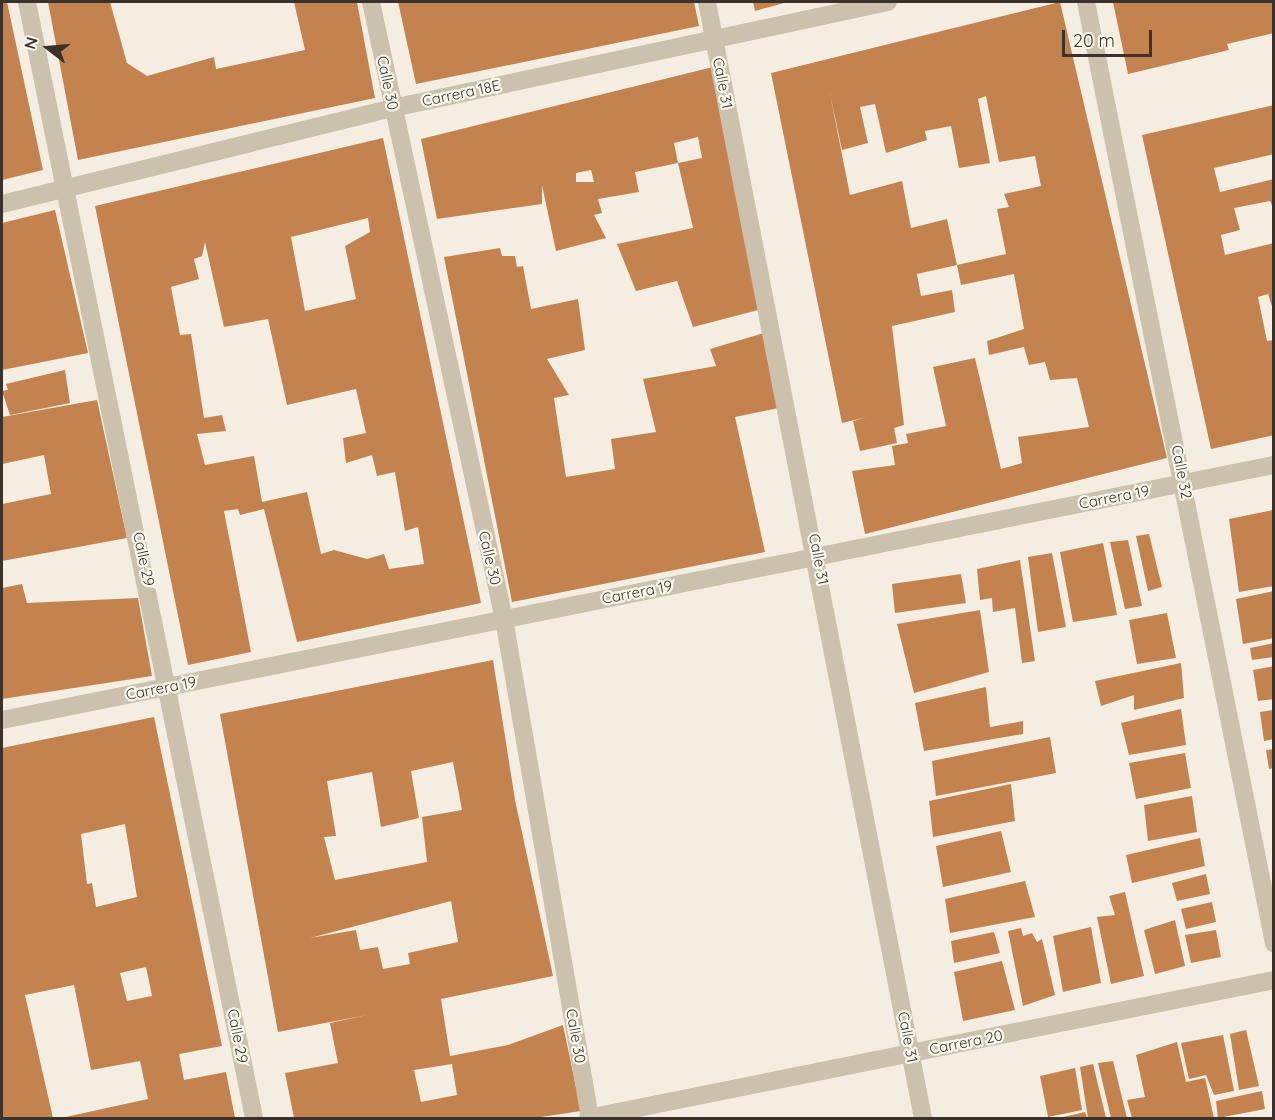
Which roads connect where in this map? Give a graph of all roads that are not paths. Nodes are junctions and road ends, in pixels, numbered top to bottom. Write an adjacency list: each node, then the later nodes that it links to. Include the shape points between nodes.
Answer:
1 (27, 2): 8 (street, Calle 29)
2 (371, 2): 7 (street, Calle 30)
3 (707, 2): 6 (street, Calle 31)
4 (888, 2): 6 (street, Carrera 18E)
5 (1086, 2): 11 (street, Calle 32)
6 (714, 39): 7 (street, Carrera 18E); 12 (street, Calle 31)
7 (393, 108): 8 (street, Carrera 18E); 13 (street, Calle 30)
8 (66, 189): 9 (street, Carrera 18E); 14 (street, Calle 29)
9 (2, 204)
10 (1274, 465): 11 (street, Carrera 19)
11 (1184, 483): 12 (street, Carrera 19); 16 (street, Calle 32)
12 (818, 556): 13 (street, Carrera 19); 18 (street, Calle 31)
13 (504, 619): 14 (street, Carrera 19); 19 (street, Calle 30)
14 (170, 686): 15 (street, Carrera 19); 20 (street, Calle 29)
15 (2, 720)
16 (1274, 943)
17 (1274, 980): 18 (street, Carrera 20)
18 (911, 1053): 19 (street, Carrera 20); 21 (street, Calle 31)
19 (589, 1118)
20 (254, 1119)
21 (923, 1119)

